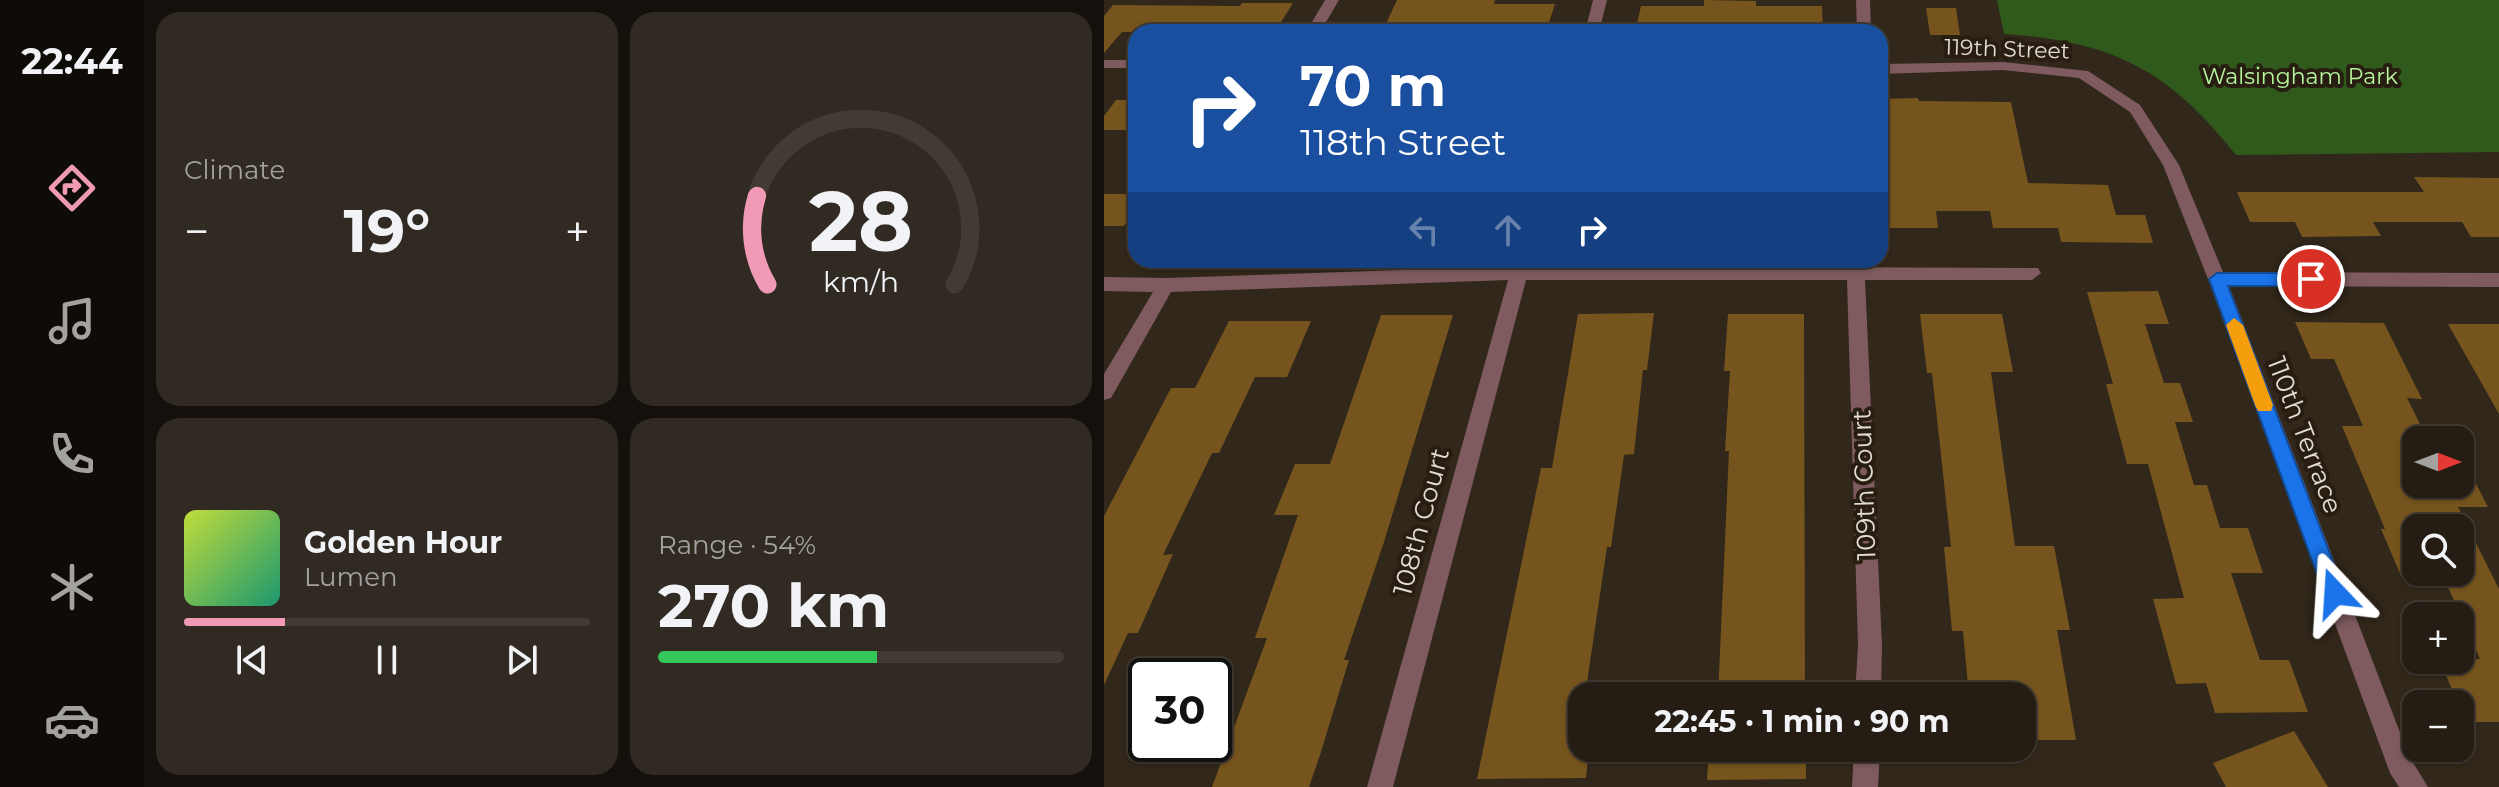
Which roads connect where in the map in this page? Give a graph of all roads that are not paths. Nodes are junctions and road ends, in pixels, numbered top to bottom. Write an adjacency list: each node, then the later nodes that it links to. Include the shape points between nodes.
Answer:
1 (1332, 0): 4 (street)
2 (1600, 0): 5 (street)
3 (1863, 0): 6 (street)
4 (1318, 24)
5 (1594, 24)
6 (1864, 24)
7 (1104, 64): 8 (street)
8 (1128, 64)
9 (1888, 69): 13 (street, 119th Street, via 2003,66 2083,74 2135,109 2171,165)
10 (1519, 273): 11 (street); 16 (street); 20 (street, 108th Court)
11 (1856, 273): 12 (street); 18 (street, 109th Court)
12 (2032, 273)
13 (2217, 279): 14 (street); 22 (street, 110th Terrace, via 2399,764)
14 (2499, 280)
15 (1104, 284): 16 (street)
16 (1166, 285): 17 (street)
17 (1104, 392)
18 (1869, 682)
19 (1866, 762): 21 (street)
20 (1380, 787)
21 (1865, 787)
22 (2415, 787)

